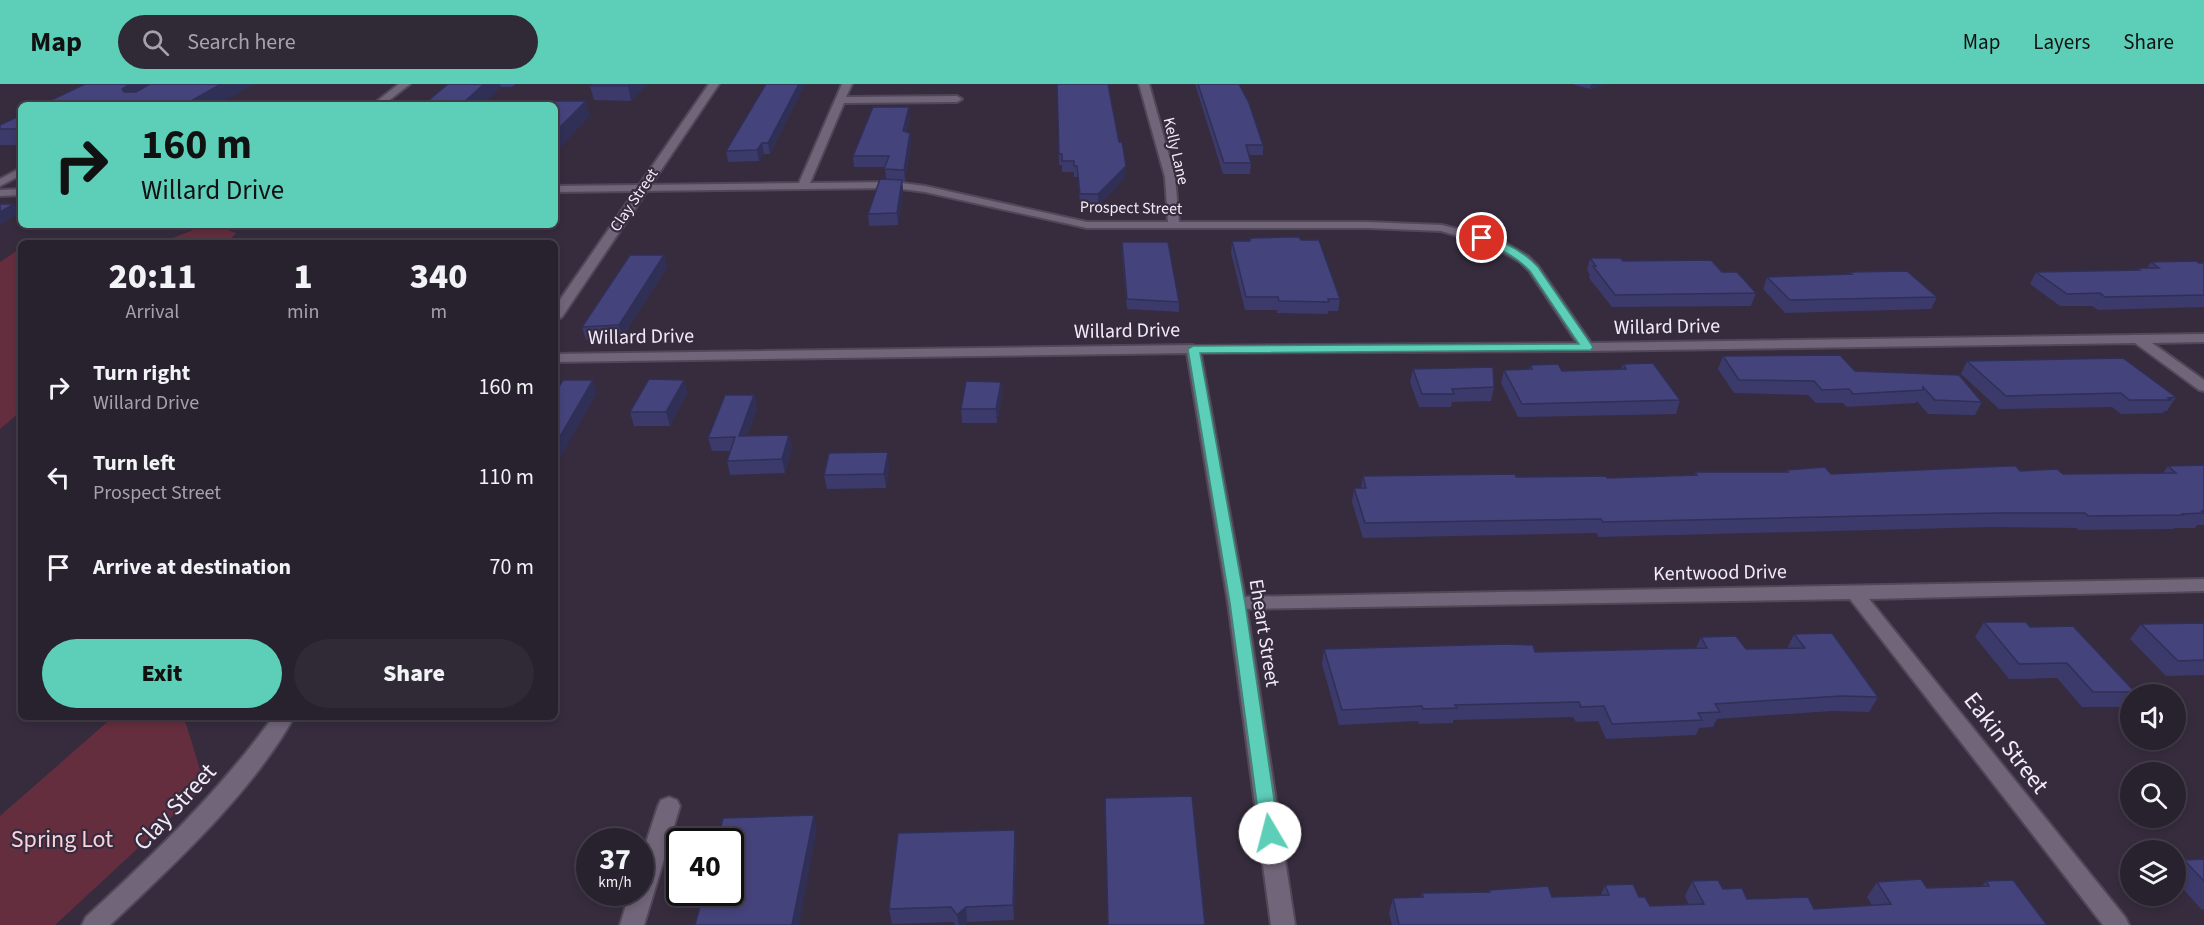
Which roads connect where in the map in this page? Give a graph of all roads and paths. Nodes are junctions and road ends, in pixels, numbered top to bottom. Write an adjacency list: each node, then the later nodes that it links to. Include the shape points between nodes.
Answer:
1 (405, 84): 7 (street)
2 (714, 84): 11 (street, Clay Street)
3 (848, 84): 6 (street)
4 (1144, 84): 15 (street, Kelly Lane, via 1170,177)
5 (957, 99): 6 (street)
6 (840, 100): 10 (street)
7 (381, 102)
8 (18, 173): 9 (street)
9 (0, 183)
10 (804, 185): 11 (street, Prospect Street); 15 (street, Prospect Street, via 910,187 1074,224)
11 (641, 188): 12 (street, Prospect Street); 16 (street, Clay Street)
12 (558, 189)
13 (18, 192): 14 (street)
14 (0, 193)
15 (1174, 226): 19 (street, Prospect Street, via 1411,225 1463,232 1496,243 1524,259)
16 (558, 312)
17 (2204, 338): 18 (street, Willard Drive)
18 (2138, 339): 19 (street, Willard Drive); 22 (street)
19 (1587, 347): 20 (street, Willard Drive)
20 (1193, 349): 21 (street, Willard Drive); 25 (street, Eheart Street)
21 (558, 358)
22 (2204, 387)
23 (2204, 585): 24 (street, Kentwood Drive)
24 (1855, 593): 25 (street, Kentwood Drive); 31 (street, Eakin Street)
25 (1237, 603): 30 (street, Eheart Street)
26 (282, 720): 28 (street, Clay Street, via 217,804)
27 (669, 806): 29 (street)
28 (94, 925)
29 (632, 925)
30 (1283, 925)
31 (2117, 925)

